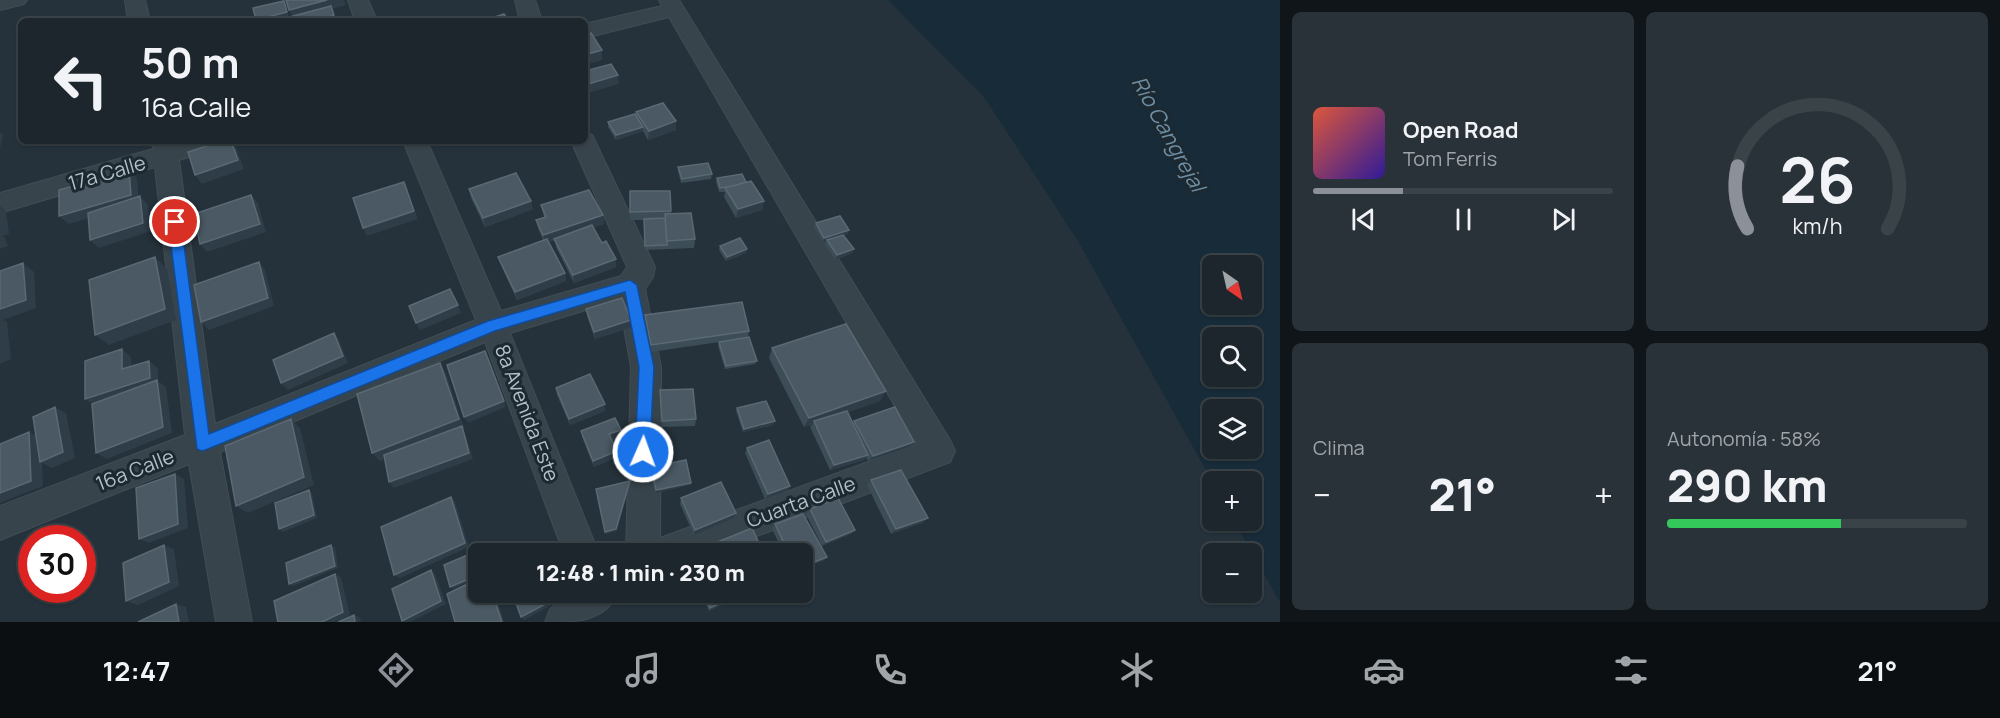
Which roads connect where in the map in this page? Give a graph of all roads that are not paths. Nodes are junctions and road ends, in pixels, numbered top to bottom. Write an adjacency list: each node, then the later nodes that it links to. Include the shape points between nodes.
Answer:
1 (17, 0): 5 (street)
2 (135, 0): 7 (street)
3 (358, 0): 8 (street)
4 (525, 0): 9 (street)
5 (0, 4)
6 (672, 4): 10 (street); 22 (street, Cuarta Calle, via 939,451)
7 (138, 18)
8 (365, 18)
9 (530, 18)
10 (588, 30)
11 (192, 144): 14 (street, 17a Calle)
12 (416, 144): 17 (street, 8a Avenida Este)
13 (584, 144): 16 (street, via 641,267)
14 (165, 148): 15 (street, 17a Calle); 18 (street)
15 (0, 203)
16 (635, 281): 17 (street, 16a Calle); 21 (street, via 646,367)
17 (493, 326): 18 (street, 16a Calle); 20 (street, 8a Avenida Este)
18 (202, 444): 19 (street, 16a Calle); 24 (street)
19 (0, 523)
20 (578, 543)
21 (643, 543)
22 (692, 543)
23 (587, 603): 25 (street)
24 (234, 622)
25 (563, 622)

